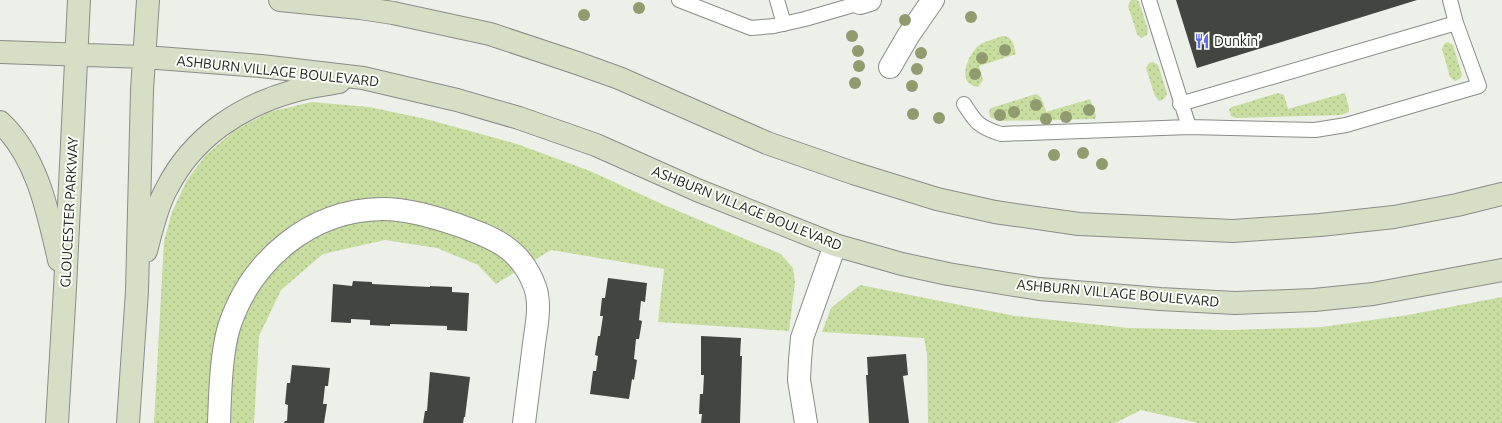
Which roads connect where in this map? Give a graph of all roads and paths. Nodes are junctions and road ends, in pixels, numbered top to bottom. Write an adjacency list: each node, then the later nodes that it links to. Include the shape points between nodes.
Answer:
1 (79, 0): 15 (main road, GLOUCESTER PARKWAY)
2 (148, 0): 16 (main road)
3 (280, 0): 11 (main road)
4 (330, 0): 11 (main road)
5 (679, 0): 13 (lane, via 751,28)
6 (777, 0): 13 (lane)
7 (933, 0): 17 (street)
8 (1149, 0): 20 (lane)
9 (1450, 0): 12 (lane)
10 (865, 2): 13 (lane)
11 (360, 8): 23 (main road, via 490,34 619,78 767,143 937,199 995,212 1079,224 1233,231 1394,217)
12 (1456, 23): 20 (lane); 22 (lane, via 1479,86 1346,125 1315,130)
13 (784, 24)
14 (0, 52): 15 (main road, ASHBURN VILLAGE BOULEVARD)
15 (76, 54): 16 (main road, ASHBURN VILLAGE BOULEVARD); 26 (main road, GLOUCESTER PARKWAY)
16 (145, 57): 18 (main road, ASHBURN VILLAGE BOULEVARD, via 261,66); 27 (main road)
17 (890, 67)
18 (363, 78): 24 (main road, ASHBURN VILLAGE BOULEVARD, via 457,100 526,120 596,145 697,190); 27 (main road, via 296,90 278,96 230,118 206,136 180,166 166,188 150,233)
19 (964, 104): 22 (lane, via 973,119 984,128 1001,134)
20 (1180, 104): 22 (lane)
21 (0, 122): 26 (main road, via 22,148 38,181)
22 (1189, 127)
23 (1502, 194)
24 (835, 244): 25 (main road, ASHBURN VILLAGE BOULEVARD, via 902,264 1039,289 1235,303 1314,300 1373,294); 32 (street, via 802,338 799,380)
25 (1502, 270)
26 (65, 288): 28 (main road, GLOUCESTER PARKWAY)
27 (137, 291): 29 (main road)
28 (57, 423)
29 (128, 423)
30 (219, 423): 31 (street, via 229,328 240,300 254,277 270,257 294,237 321,222 350,212 382,209 439,218 488,235 512,251 530,274 536,289 538,308)
31 (524, 423)
32 (806, 423)

